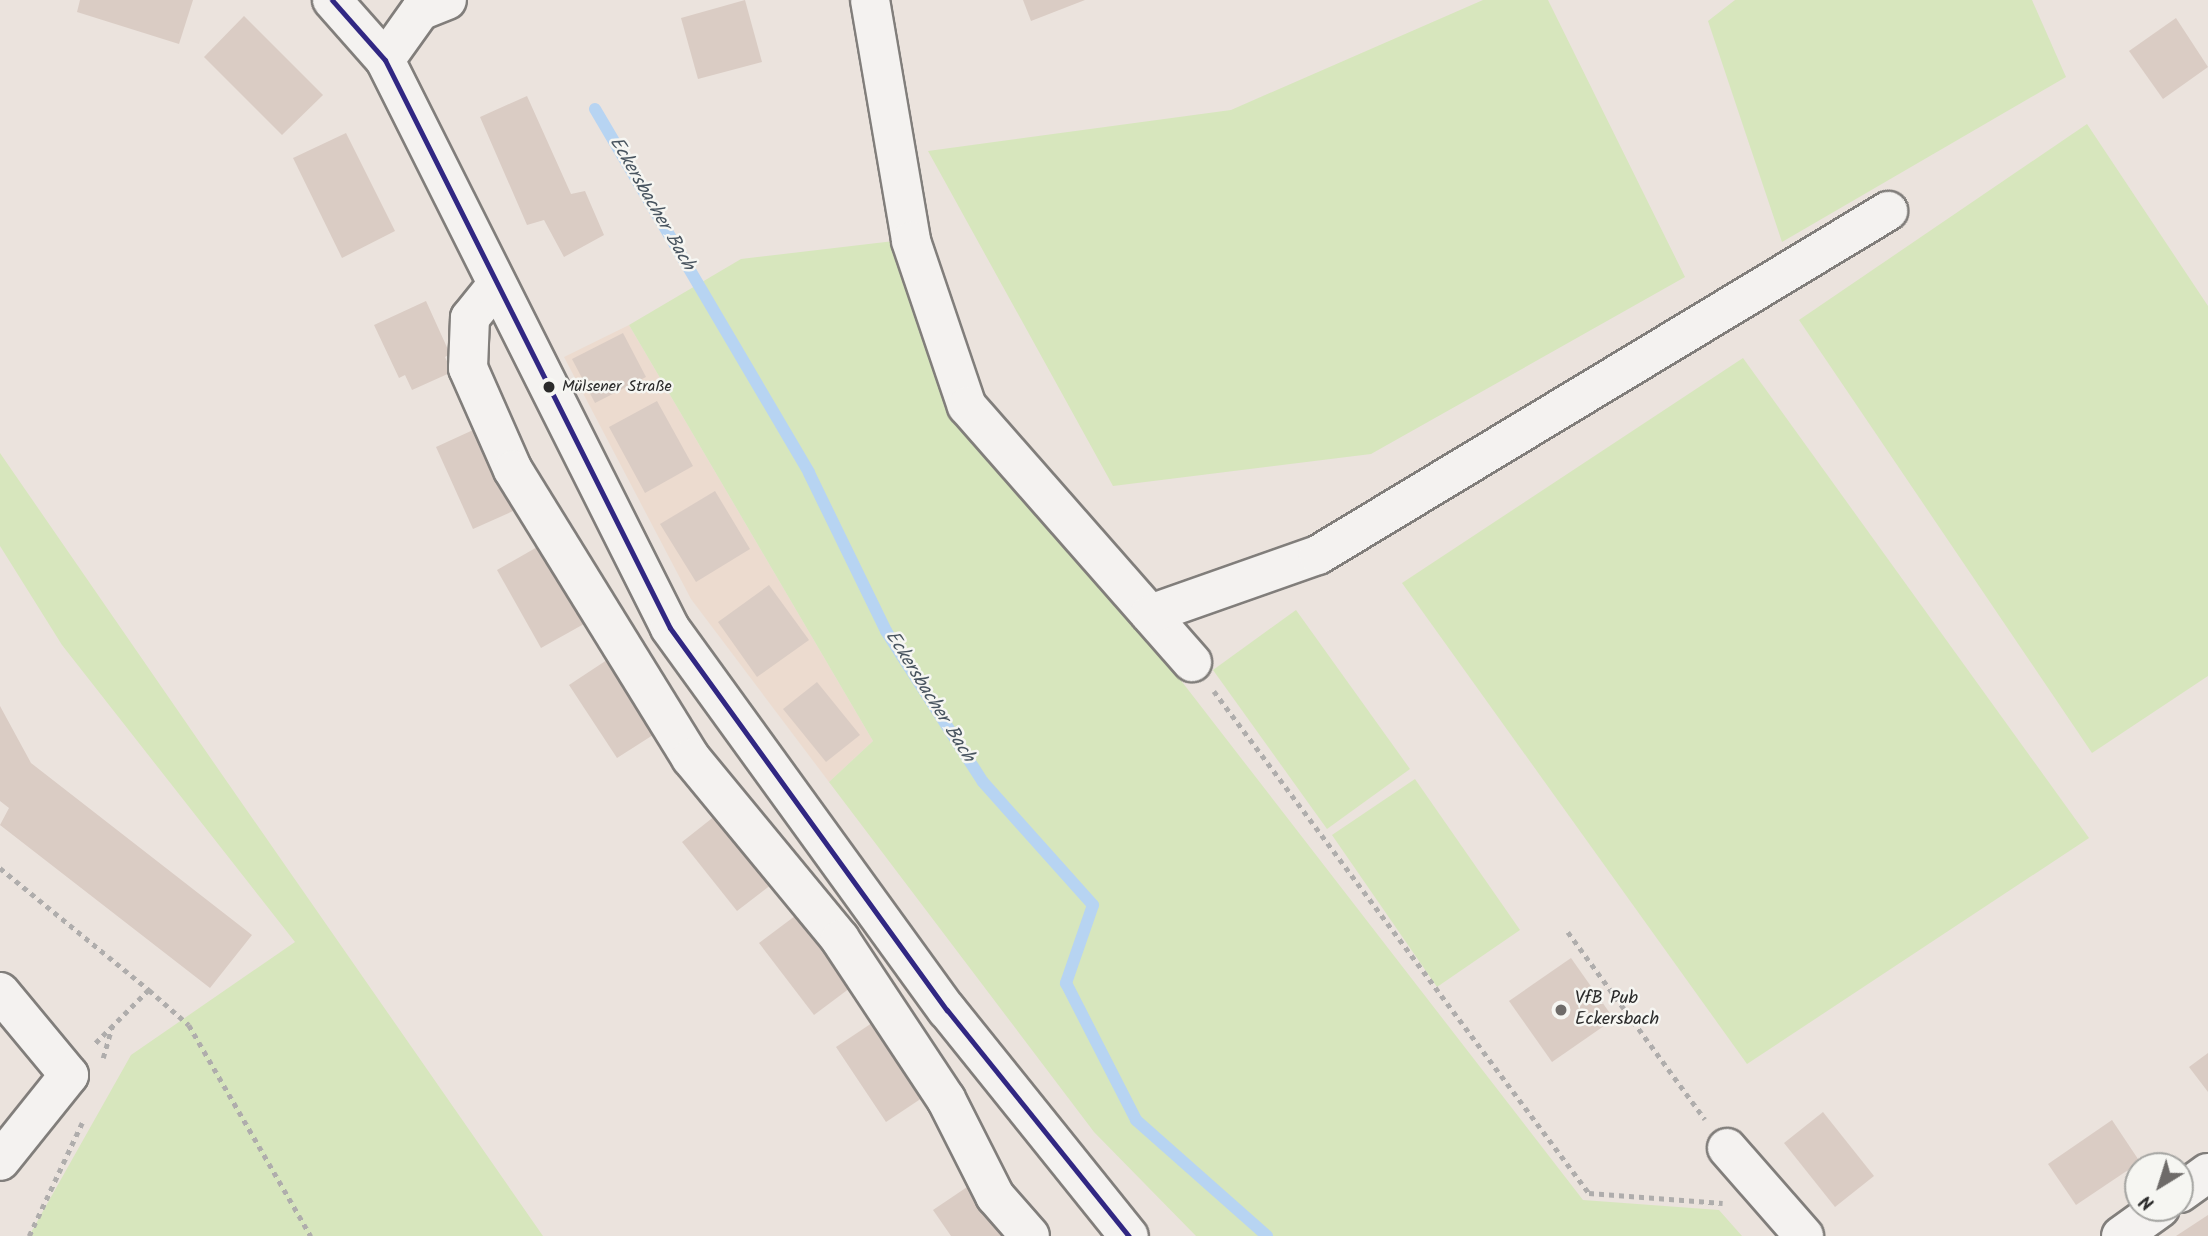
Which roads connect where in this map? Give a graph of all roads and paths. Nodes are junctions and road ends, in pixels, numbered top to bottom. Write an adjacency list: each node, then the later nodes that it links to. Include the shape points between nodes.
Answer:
1 (332, 0): 4 (street)
2 (447, 0): 4 (street, via 420,11)
3 (870, 0): 7 (street, via 911,241 967,406)
4 (385, 60): 6 (street)
5 (1888, 211): 7 (street, via 1318,555)
6 (495, 287): 19 (street, via 470,318 468,368 513,470 691,758 840,939 946,1099 995,1196); 20 (street, via 670,628 947,1010)
7 (1150, 614): 8 (street)
8 (1192, 662): 16 (path, via 1590,1193)
9 (0, 868): 11 (path)
10 (1568, 932): 14 (path)
11 (149, 990): 13 (path, via 112,1024); 18 (path, via 189,1025)
12 (0, 992): 13 (street)
13 (69, 1075): 15 (street)
14 (1727, 1148): 16 (street)
15 (0, 1161)
16 (1779, 1207): 21 (street)
17 (2140, 1222): 22 (street)
18 (311, 1236)
19 (1030, 1236)
20 (1129, 1236)
21 (1804, 1236)
22 (2120, 1236)

